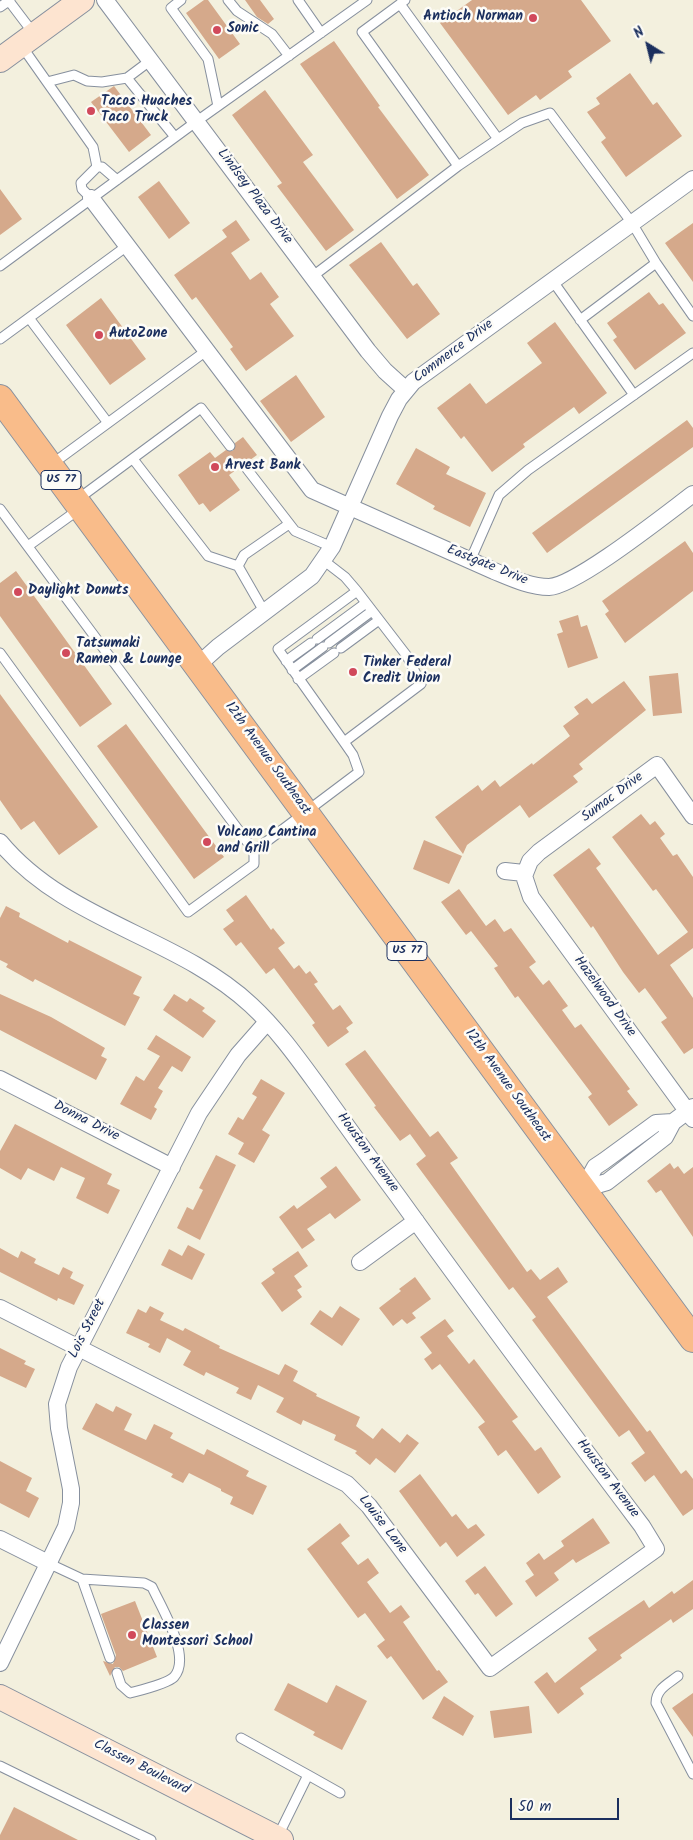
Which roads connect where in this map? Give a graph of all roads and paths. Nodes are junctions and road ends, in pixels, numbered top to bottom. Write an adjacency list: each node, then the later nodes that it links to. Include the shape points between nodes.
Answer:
1 (9, 0): 10 (lane); 12 (lane)
2 (82, 0): 12 (street)
3 (105, 0): 15 (street, Lindsey Plaza Drive)
4 (181, 0): 18 (lane, via 171,8 208,59)
5 (228, 0): 13 (lane, via 237,11 272,34)
6 (298, 0): 11 (lane)
7 (367, 0): 9 (lane)
8 (403, 2): 21 (lane); 22 (lane, via 362,32)
9 (356, 3): 11 (lane)
10 (0, 7)
11 (321, 33): 13 (lane)
12 (28, 40): 14 (street); 17 (lane)
13 (289, 56): 18 (lane)
14 (0, 60)
15 (151, 60): 16 (lane); 19 (street, Lindsey Plaza Drive)
16 (127, 78): 17 (lane, via 102,82 87,81 74,75); 20 (lane)
17 (48, 82): 23 (lane, via 93,147)
18 (218, 106): 19 (lane)
19 (197, 121): 20 (lane); 31 (street, Lindsey Plaza Drive)
20 (175, 137): 25 (lane)
21 (498, 139): 22 (lane); 27 (lane, via 522,123 550,113)
22 (458, 166): 31 (lane)
23 (97, 167): 25 (lane, via 102,167); 26 (lane, via 81,183)
24 (693, 179): 27 (street, Commerce Drive)
25 (117, 180): 26 (lane)
26 (91, 198): 28 (street); 30 (lane)
27 (632, 223): 29 (lane); 32 (street, Commerce Drive)
28 (127, 246): 34 (lane); 37 (street)
29 (656, 263): 33 (lane); 35 (lane)
30 (0, 266)
31 (313, 276): 39 (street, Lindsey Plaza Drive, via 385,371)
32 (552, 280): 35 (lane); 39 (street, Commerce Drive)
33 (693, 316)
34 (29, 318): 36 (lane); 42 (lane)
35 (580, 320): 40 (lane)
36 (0, 339)
37 (206, 351): 42 (lane); 49 (street, via 312,490)
38 (693, 352): 40 (lane)
39 (406, 390): 49 (street, Commerce Drive, via 390,416)
40 (634, 395): 54 (lane, via 528,470 499,495)
41 (0, 398): 45 (main road, 12th Avenue Southeast / US 77)
42 (108, 423): 45 (lane)
43 (230, 446): 44 (lane, via 201,408)
44 (133, 459): 48 (lane); 55 (lane, via 208,556)
45 (50, 466): 48 (main road, 12th Avenue Southeast / US 77)
46 (247, 469): 51 (lane)
47 (693, 494): 54 (street, Eastgate Drive, via 584,573 563,584 537,586)
48 (78, 504): 52 (lane); 63 (main road, 12th Avenue Southeast / US 77)
49 (351, 507): 53 (street, Commerce Drive); 54 (street, Eastgate Drive)
50 (0, 508): 52 (lane)
51 (289, 524): 53 (lane); 55 (lane, via 244,555)
52 (28, 546): 70 (lane)
53 (328, 553): 56 (lane); 59 (street, Commerce Drive, via 312,576)
54 (470, 561)
55 (238, 566): 59 (lane)
56 (357, 590): 57 (lane); 62 (lane, via 278,649)
57 (366, 603): 58 (lane); 62 (lane)
58 (372, 611): 60 (lane); 64 (lane)
59 (265, 613): 63 (street, Commerce Drive)
60 (380, 620): 65 (lane); 66 (lane, via 407,656 421,684)
61 (0, 653): 70 (lane, via 188,912 254,864)
62 (286, 661): 64 (lane)
63 (198, 665): 67 (main road, 12th Avenue Southeast / US 77)
64 (292, 670): 65 (lane)
65 (298, 679): 66 (lane)
66 (344, 742): 67 (lane, via 359,772)
67 (306, 812): 70 (lane); 77 (main road, 12th Avenue Southeast / US 77)
68 (693, 816): 72 (street, Sumac Drive, via 657,765 540,852)
69 (0, 842): 73 (street, Houston Avenue, via 22,866 45,884 216,977)
70 (254, 851)
71 (506, 871): 72 (street)
72 (524, 873): 75 (street, Hazelwood Drive, via 530,897)
73 (267, 1022): 76 (street, Lois Street, via 254,1035 199,1113); 78 (street, Houston Avenue)
74 (0, 1079): 76 (street, Donna Drive)
75 (691, 1112): 77 (street, via 673,1122 665,1137 607,1182)
76 (172, 1167): 82 (street, Lois Street)
77 (583, 1189): 81 (main road, 12th Avenue Southeast / US 77)
78 (416, 1221): 79 (street); 84 (street, Houston Avenue)
79 (360, 1262)
80 (0, 1308): 82 (street, Louise Lane)
81 (693, 1339)
82 (78, 1347): 84 (street, Louise Lane, via 347,1484 369,1506 490,1668); 85 (street, Lois Street, via 57,1404 71,1503 62,1539)
83 (0, 1538): 85 (street)
84 (656, 1549)
85 (50, 1564): 86 (lane); 88 (street, Lois Street)
86 (82, 1579): 87 (lane); 89 (lane, via 144,1583 152,1587 180,1650 180,1666 173,1678 145,1690 130,1692 121,1685)
87 (110, 1658)
88 (0, 1663)
89 (117, 1673)
90 (678, 1676): 94 (lane, via 660,1690 656,1703)
91 (0, 1697): 97 (street, Classen Boulevard)
92 (241, 1738): 95 (lane)
93 (0, 1766): 98 (lane)
94 (693, 1774)
95 (308, 1775): 96 (lane); 97 (lane)
96 (340, 1793)
97 (279, 1839)
98 (151, 1840)

